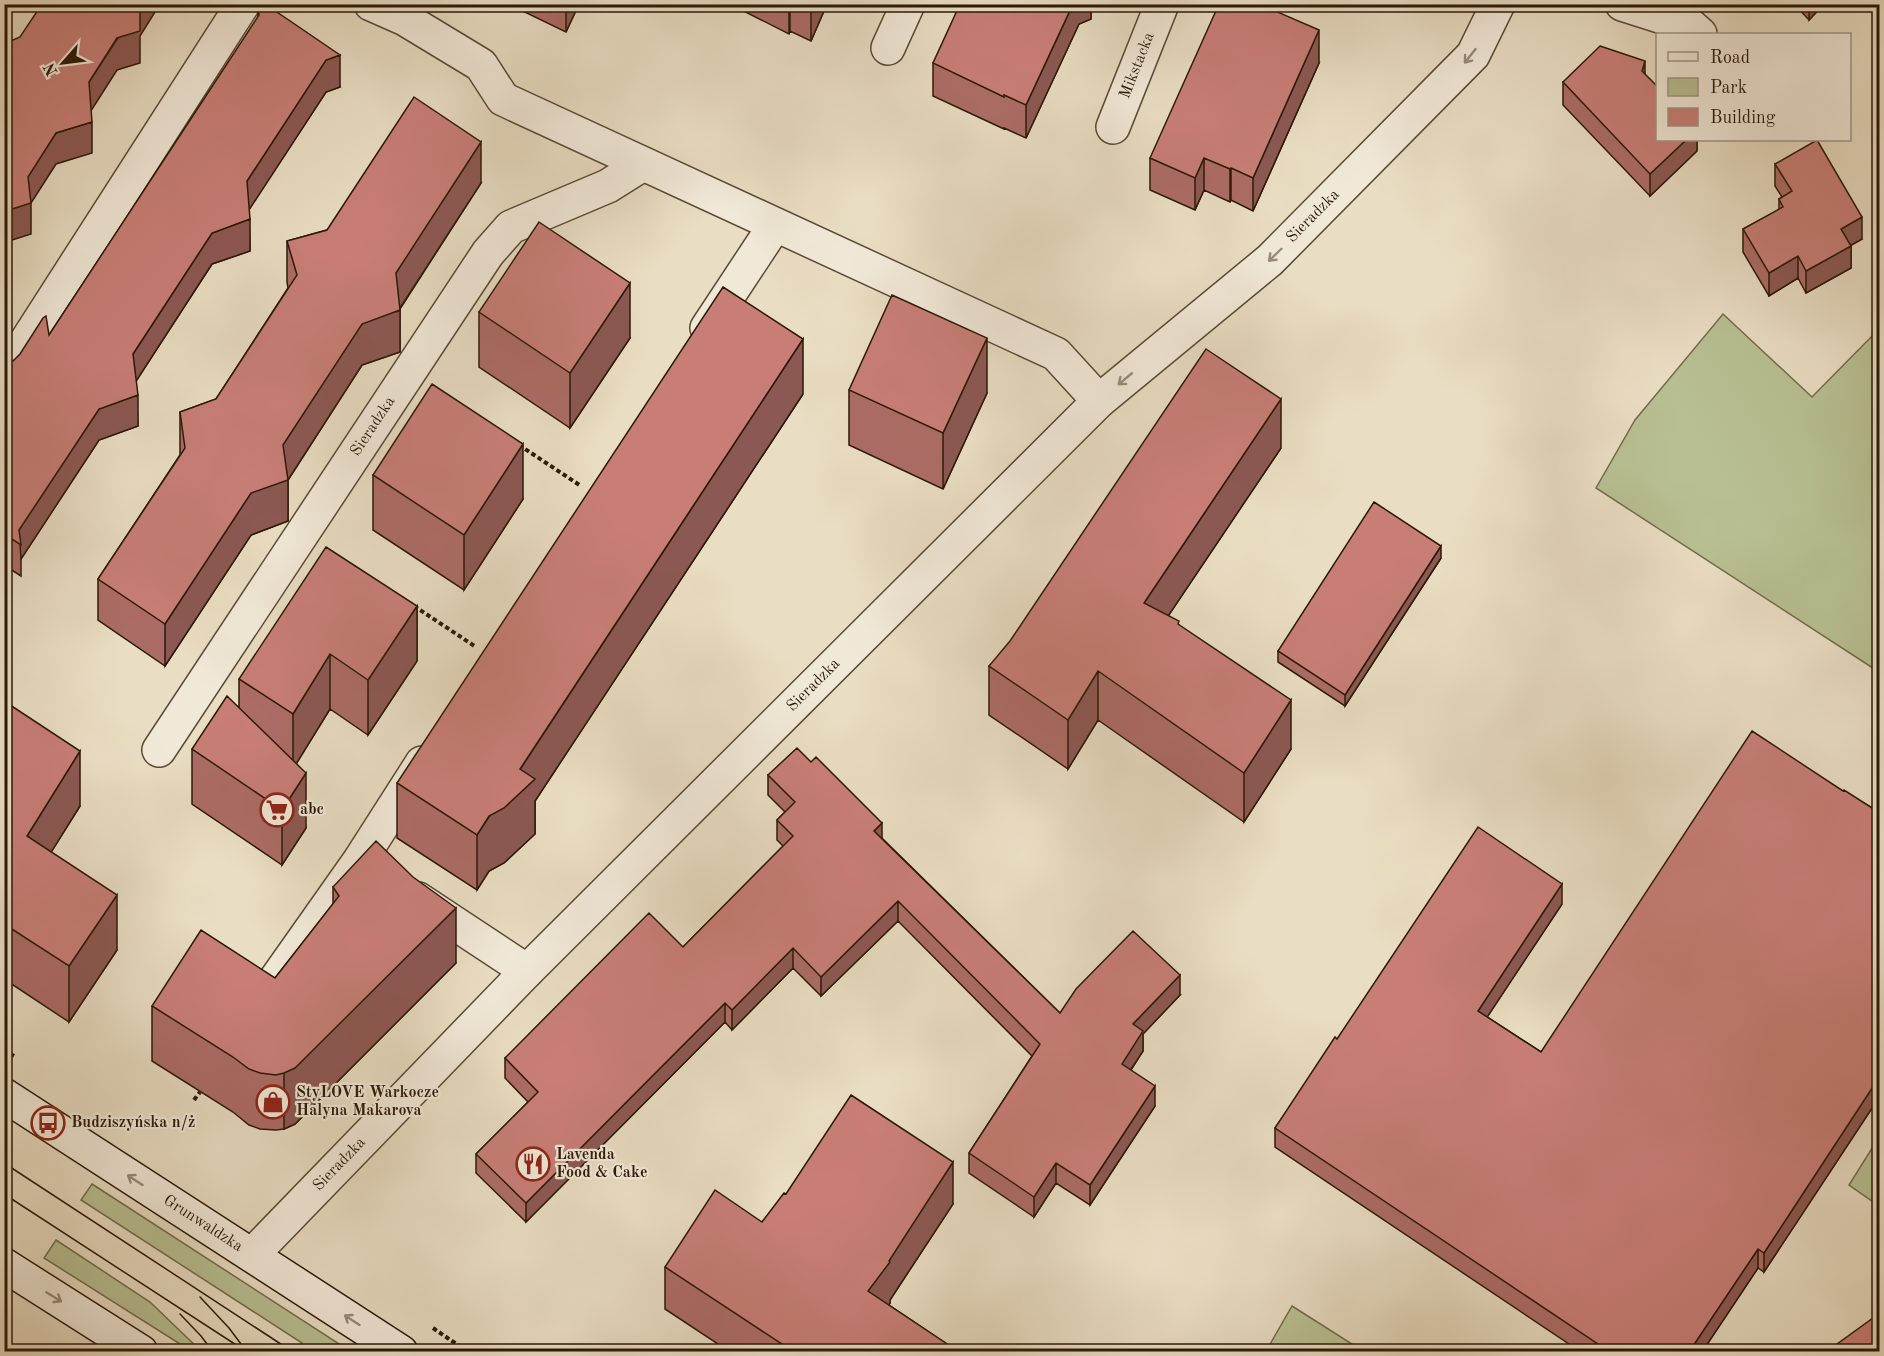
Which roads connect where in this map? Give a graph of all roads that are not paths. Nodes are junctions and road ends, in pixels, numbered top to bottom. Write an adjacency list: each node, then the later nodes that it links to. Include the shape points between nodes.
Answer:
1 (243, 4): 13 (street)
2 (371, 4): 10 (street, via 405,19 482,65 503,99)
3 (908, 4): 8 (street)
4 (1162, 4): 9 (street, Mikstacka)
5 (1498, 4): 14 (street, Sieradzka, one-way to 14, via 1473,55 1270,260)
6 (1622, 4): 7 (street, via 1691,26)
7 (1699, 33)
8 (888, 48)
9 (1113, 127)
10 (643, 164): 11 (street); 16 (street, Sieradzka, via 608,186 511,228 488,253)
11 (775, 225): 12 (street); 14 (street, via 1056,354)
12 (693, 349)
13 (4, 376)
14 (1099, 401): 18 (street, Sieradzka)
15 (441, 735): 17 (street)
16 (159, 750)
17 (360, 860): 18 (street); 19 (street)
18 (526, 971): 21 (street, Sieradzka)
19 (266, 992)
20 (4, 1095): 21 (street, Grunwaldzka, one-way to 20)
21 (252, 1255): 24 (street, Grunwaldzka, one-way to 21)
22 (4, 1265): 23 (street, one-way to 23)
23 (141, 1352)
24 (401, 1352)

